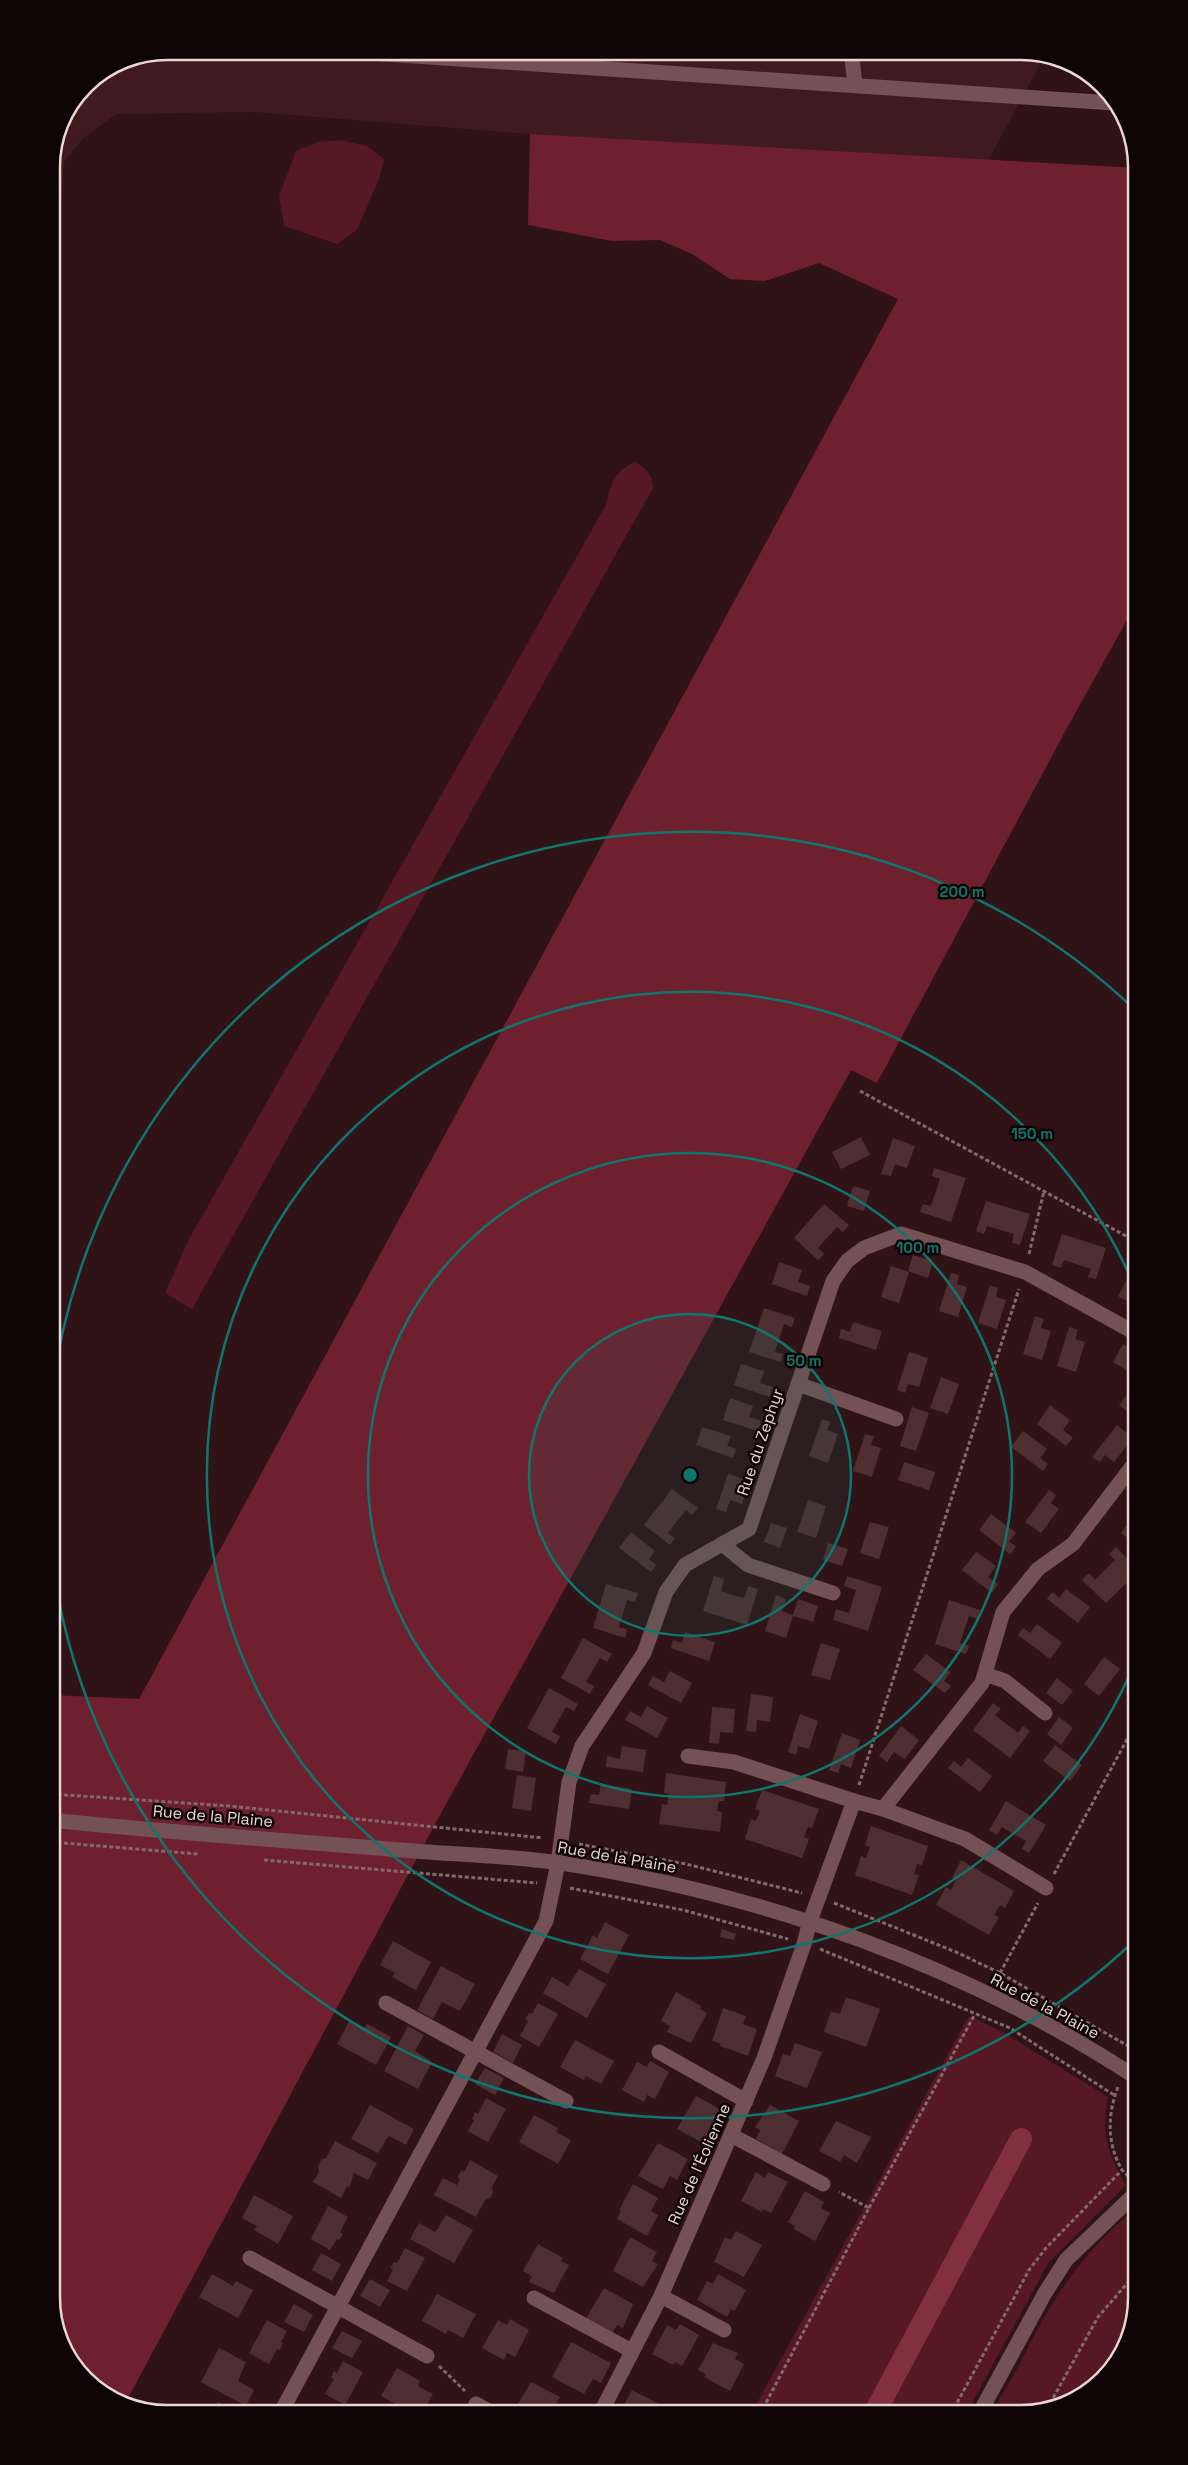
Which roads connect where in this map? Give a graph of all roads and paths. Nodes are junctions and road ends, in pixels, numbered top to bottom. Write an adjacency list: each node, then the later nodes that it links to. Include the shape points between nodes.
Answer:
1 (558, 60): 3 (street)
2 (852, 60): 3 (street)
3 (855, 84): 4 (street)
4 (1106, 103)
5 (860, 1091): 6 (path)
6 (1044, 1191): 7 (path); 8 (path)
7 (1128, 1237)
8 (1025, 1272): 9 (street, Rue du Zephyr); 10 (street, Rue du Zephyr, via 901,1234 864,1248 847,1261 833,1281); 19 (path)
9 (1128, 1329)
10 (798, 1384): 11 (street); 13 (street, Rue du Zephyr, via 749,1529)
11 (896, 1419)
12 (1128, 1472): 15 (street, via 1073,1544 1038,1569 1003,1612)
13 (722, 1544): 14 (street, via 748,1565); 22 (street, Rue du Zephyr, via 685,1565 666,1592 644,1653 582,1746 569,1782)
14 (833, 1593)
15 (985, 1674): 16 (street, via 1005,1681); 20 (street, via 982,1683)
16 (1045, 1713)
17 (1128, 1738): 25 (path)
18 (688, 1756): 19 (street, via 734,1762)
19 (854, 1801): 20 (street); 26 (street)
20 (883, 1809): 25 (street, via 965,1839)
21 (60, 1821): 22 (street, Rue de la Plaine)
22 (558, 1863): 24 (street); 26 (street, Rue de la Plaine, via 649,1878)
23 (420, 1872): 24 (path)
24 (553, 1885): 27 (path, via 683,1910); 31 (street, via 546,1921)
25 (1046, 1888): 28 (path)
26 (810, 1921): 27 (street, Rue de l'Éolienne); 33 (street, Rue de la Plaine, via 896,1953 1015,2006)
27 (804, 1944): 30 (path, via 836,1954); 37 (street, Rue de l'Éolienne)
28 (1000, 1973)
29 (386, 2003): 31 (street)
30 (976, 2013): 35 (path, via 1010,2028); 42 (path)
31 (475, 2052): 36 (street); 47 (street)
32 (659, 2052): 37 (street)
33 (1128, 2073)
34 (1128, 2077): 35 (path)
35 (1114, 2095): 39 (path, via 1109,2128 1114,2157)
36 (566, 2101)
37 (746, 2101): 38 (street, Rue de l'Éolienne)
38 (731, 2135): 40 (street); 45 (street, Rue de l'Éolienne)
39 (1122, 2170)
40 (824, 2184): 42 (path)
41 (1128, 2201): 56 (street, via 1066,2260)
42 (869, 2208): 55 (path)
43 (250, 2258): 47 (street)
44 (1128, 2282): 51 (path, via 1098,2317)
45 (661, 2296): 48 (street); 49 (street, Rue de l'Éolienne)
46 (534, 2298): 49 (street)
47 (338, 2307): 50 (street); 53 (street)
48 (724, 2330)
49 (632, 2351): 54 (street, Rue de l'Éolienne)
50 (427, 2356): 52 (path, via 454,2378)
51 (1052, 2400)
52 (476, 2404)
53 (285, 2405)
54 (605, 2405)
55 (765, 2405)
56 (984, 2405)

